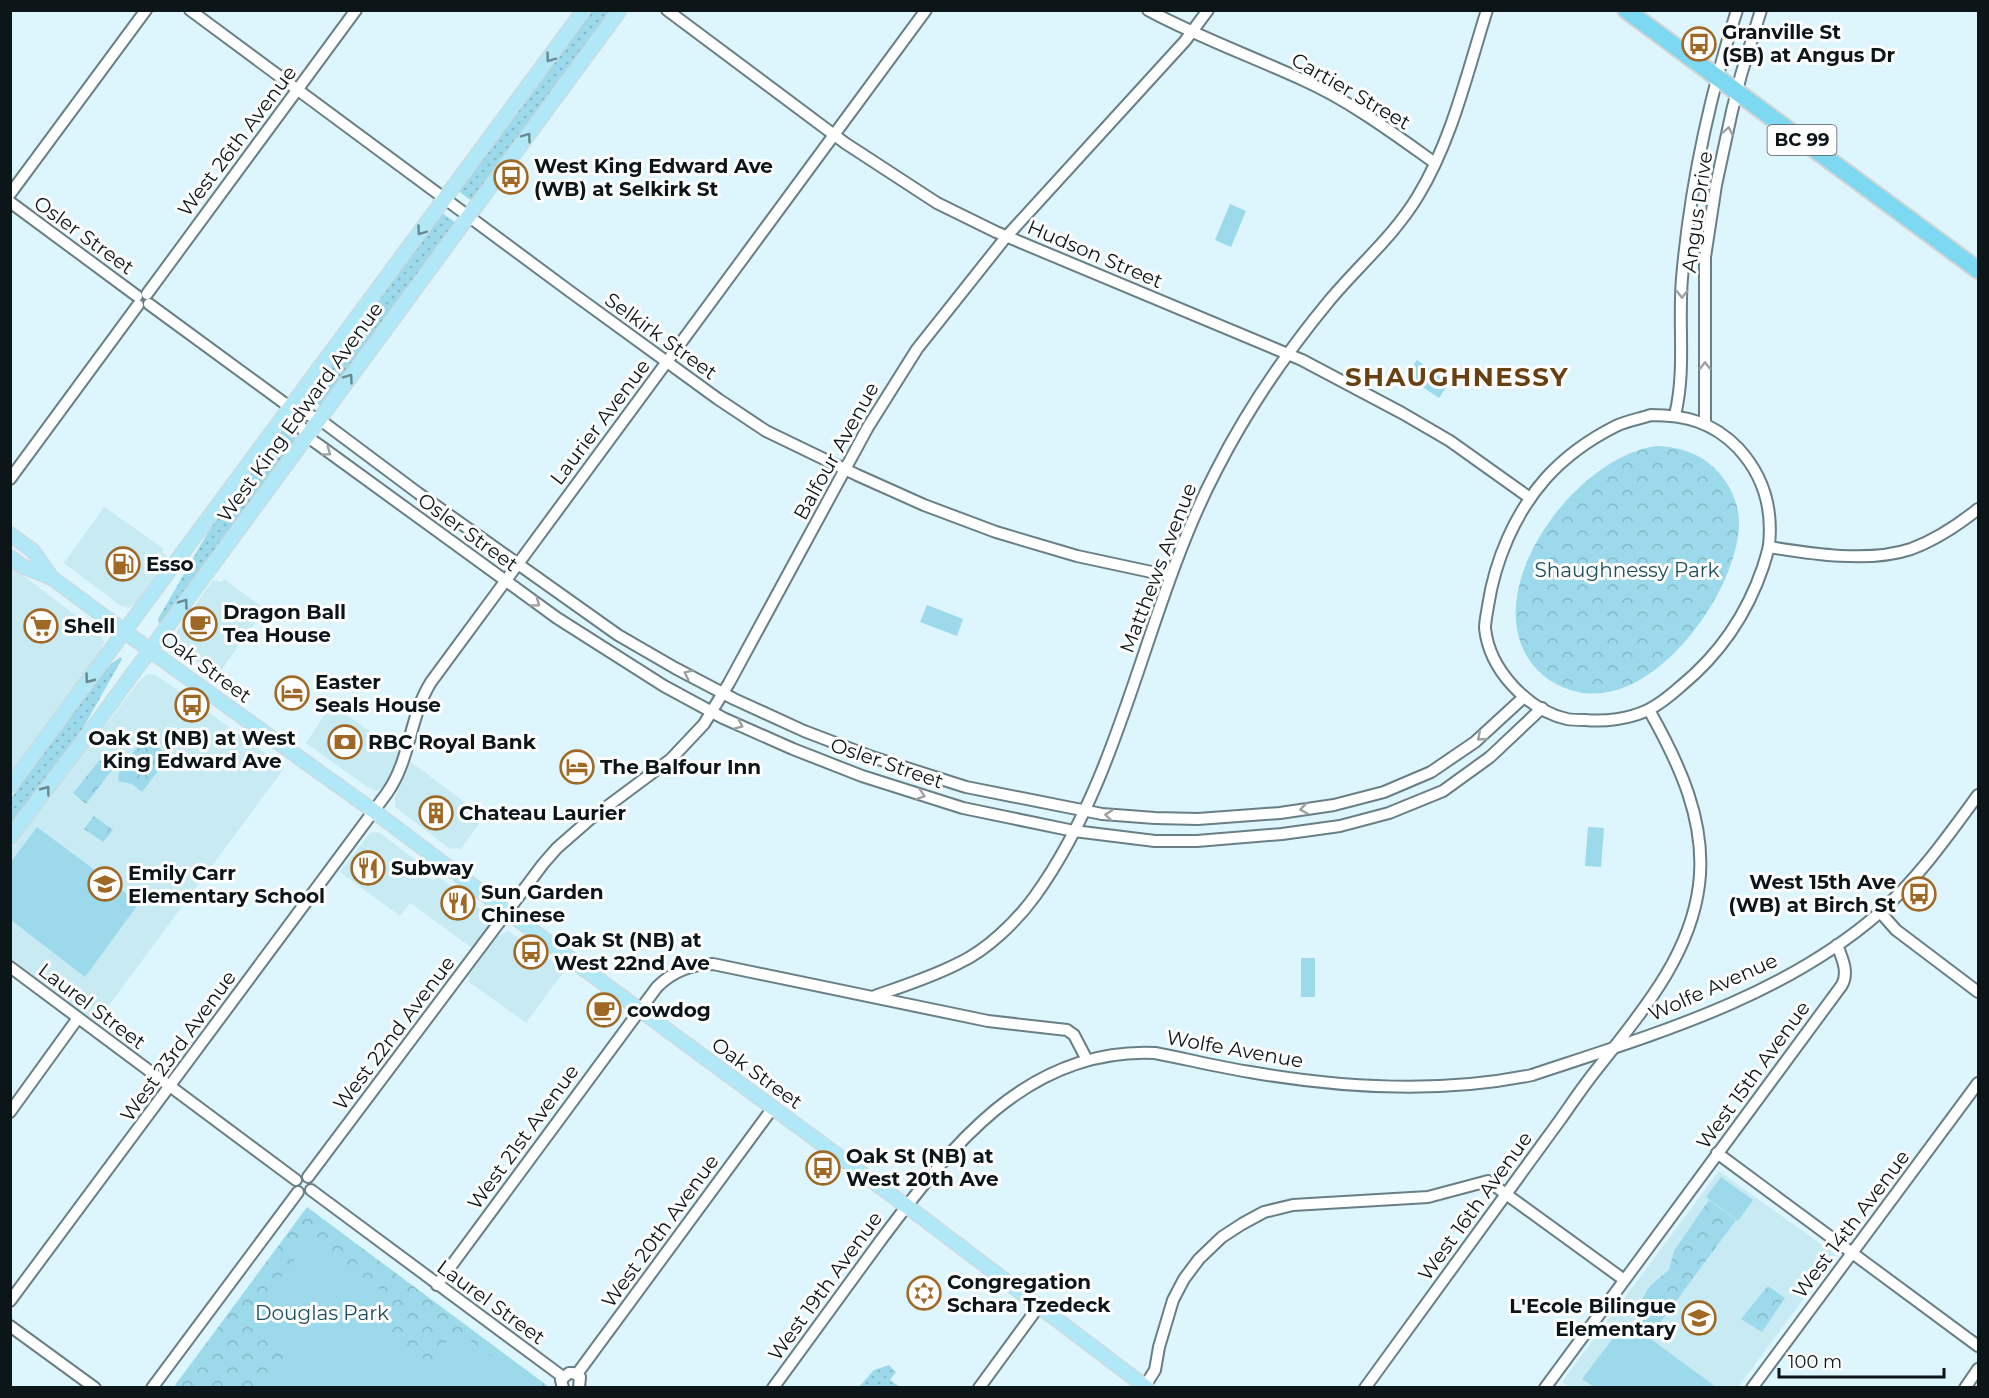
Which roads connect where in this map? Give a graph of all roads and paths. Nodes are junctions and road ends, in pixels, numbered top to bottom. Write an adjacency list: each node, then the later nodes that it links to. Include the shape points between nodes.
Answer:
1 (146, 10): 20 (street)
2 (190, 10): 16 (street, Selkirk Street)
3 (356, 10): 16 (street, West 26th Avenue)
4 (584, 10): 21 (main road, West King Edward Avenue, one-way to 21)
5 (620, 10): 23 (main road, West King Edward Avenue, one-way to 5)
6 (667, 10): 18 (street, Hudson Street)
7 (926, 10): 18 (street, Laurier Avenue)
8 (1148, 10): 14 (street, Cartier Street)
9 (1208, 10): 14 (street, Balfour Avenue)
10 (1487, 10): 19 (street, Matthews Avenue)
11 (1626, 10): 15 (highway, BC 99)
12 (1737, 10): 15 (street, Angus Drive)
13 (1761, 10): 17 (street, Angus Drive)
14 (1192, 33): 19 (street, Cartier Street, via 1305,81 1374,120); 24 (street, Balfour Avenue)
15 (1717, 77): 17 (highway, BC 99); 30 (street, Angus Drive, one-way to 30, via 1690,203 1682,282 1681,389)
16 (298, 90): 21 (street, Selkirk Street); 26 (street, West 26th Avenue)
17 (1737, 92): 25 (highway, BC 99); 32 (street, Angus Drive, one-way to 17, via 1705,257)
18 (835, 135): 24 (street, Hudson Street, via 937,203); 28 (street, Laurier Avenue)
19 (1435, 163): 27 (street, Matthews Avenue, via 1418,197 1392,232 1329,301)
20 (10, 194)
21 (445, 199): 23 (street, Selkirk Street); 29 (main road, West King Edward Avenue, one-way to 29)
22 (10, 202): 26 (street, Osler Street)
23 (468, 216): 28 (street, Selkirk Street); 31 (main road, West King Edward Avenue, one-way to 23)
24 (1006, 237): 27 (street, Hudson Street); 34 (street, Balfour Avenue, via 916,349)
25 (1978, 270)
26 (143, 300): 29 (street, Osler Street); 35 (street, West 26th Avenue)
27 (1289, 354): 36 (street, Hudson Street, via 1441,435); 42 (street, Matthews Avenue, via 1216,471)
28 (667, 362): 34 (street, Selkirk Street, via 766,431); 41 (street, Laurier Avenue)
29 (291, 408): 31 (street, Osler Street); 33 (street, Osler Street); 45 (main road, West King Edward Avenue)
30 (1675, 415): 32 (street); 36 (street, via 1651,415 1617,425 1579,448)
31 (319, 419): 33 (main road, West King Edward Avenue); 41 (street, Osler Street)
32 (1705, 424): 39 (street, via 1731,441 1750,461 1763,486 1770,516)
33 (306, 436): 44 (street, Osler Street, one-way to 44); 46 (main road, West King Edward Avenue, one-way to 33)
34 (845, 470): 42 (street, Selkirk Street, via 996,532 1077,556); 47 (street, Balfour Avenue)
35 (10, 479)
36 (1530, 498): 48 (street, via 1503,548 1491,585 1485,627 1490,652)
37 (1978, 509): 39 (street, via 1936,538 1897,552 1844,556)
38 (10, 534): 43 (main road, Oak Street, via 33,551)
39 (1769, 547): 50 (street, via 1755,589 1734,629 1700,671)
40 (10, 557): 43 (main road, Oak Street)
41 (518, 563): 44 (street, Laurier Avenue); 47 (street, Osler Street, one-way to 41, via 618,635)
42 (1170, 576): 54 (street, Matthews Avenue)
43 (52, 578): 45 (main road, Oak Street)
44 (506, 580): 51 (street, Osler Street, one-way to 51, via 607,651); 55 (street, Laurier Avenue, via 424,694 403,764)
45 (124, 632): 46 (main road, Oak Street); 52 (main road, West King Edward Avenue, one-way to 52)
46 (149, 650): 55 (main road, Oak Street); 57 (main road, West King Edward Avenue, one-way to 46)
47 (723, 693): 51 (street, Balfour Avenue); 54 (street, Osler Street, via 872,758 966,787)
48 (1524, 697): 49 (street); 54 (street, Osler Street, one-way to 54, via 1475,742 1431,772 1384,792 1334,805 1198,819)
49 (1542, 708): 50 (street, via 1566,718 1593,721 1630,717); 56 (street, Osler Street, via 1490,757 1443,791 1389,813 1340,826 1197,841 1155,841)
50 (1649, 710): 66 (street, West 16th Avenue, via 1684,779 1695,817 1701,857 1699,887 1680,948 1645,1009)
51 (712, 712): 56 (street, Osler Street, one-way to 56, via 862,776 963,808); 58 (street, Balfour Avenue, via 671,759 557,848)
52 (10, 786)
53 (1978, 795): 59 (street, via 1919,871)
54 (1085, 810): 56 (street, Matthews Avenue)
55 (375, 812): 58 (main road, Oak Street); 69 (street, West 23rd Avenue)
56 (1074, 831): 63 (street, Matthews Avenue, via 1035,898 1005,931 962,962)
57 (10, 837)
58 (507, 910): 64 (main road, Oak Street); 73 (street, West 22nd Avenue)
59 (1880, 912): 60 (street); 62 (street, via 1896,930)
60 (1837, 945): 66 (street, Wolfe Avenue, via 1783,978 1722,1007); 72 (street, West 15th Avenue, via 1844,966 1842,985)
61 (10, 967): 65 (street, Laurel Street)
62 (1978, 992)
63 (875, 996): 64 (street, via 697,964 665,979); 67 (street, via 988,1021 1067,1030 1074,1035)
64 (639, 1010): 70 (main road, Oak Street); 81 (street, West 21st Avenue)
65 (78, 1018): 69 (street, Laurel Street); 71 (street)
66 (1614, 1047): 67 (street, Wolfe Avenue, via 1532,1075 1438,1086 1302,1080 1155,1053); 77 (street, West 16th Avenue)
67 (1087, 1060): 78 (street, Wolfe Avenue, via 1047,1076 995,1110 949,1152)
68 (1978, 1083): 79 (street, West 14th Avenue)
69 (170, 1087): 74 (street, Laurel Street); 82 (street, West 23rd Avenue)
70 (772, 1108): 78 (main road, Oak Street); 87 (street, West 20th Avenue)
71 (10, 1112)
72 (1717, 1153): 79 (street); 80 (street, West 15th Avenue)
73 (308, 1177): 74 (street); 75 (street)
74 (296, 1180): 76 (street)
75 (311, 1190): 76 (street); 81 (street, Laurel Street)
76 (298, 1192): 92 (street)
77 (1507, 1193): 80 (street); 90 (street, via 1484,1180 1428,1197 1293,1205 1264,1212 1222,1237 1184,1279 1167,1318 1155,1370); 96 (street, West 16th Avenue)
78 (906, 1206): 83 (main road, Oak Street); 94 (street, West 19th Avenue)
79 (1852, 1252): 85 (street); 97 (street, West 14th Avenue)
80 (1623, 1279): 89 (street, West 15th Avenue)
81 (436, 1285): 88 (street, Laurel Street)
82 (10, 1301)
83 (1039, 1306): 90 (main road, Oak Street); 95 (street)
84 (10, 1326): 91 (street)
85 (1978, 1346)
86 (1978, 1369): 98 (street)
87 (577, 1374): 88 (street, via 569,1373); 93 (street)
88 (563, 1382)
89 (1549, 1386)
90 (1146, 1387)
91 (95, 1388)
92 (152, 1388)
93 (579, 1388)
94 (773, 1388)
95 (979, 1388)
96 (1365, 1388)
97 (1752, 1388)
98 (1965, 1388)

